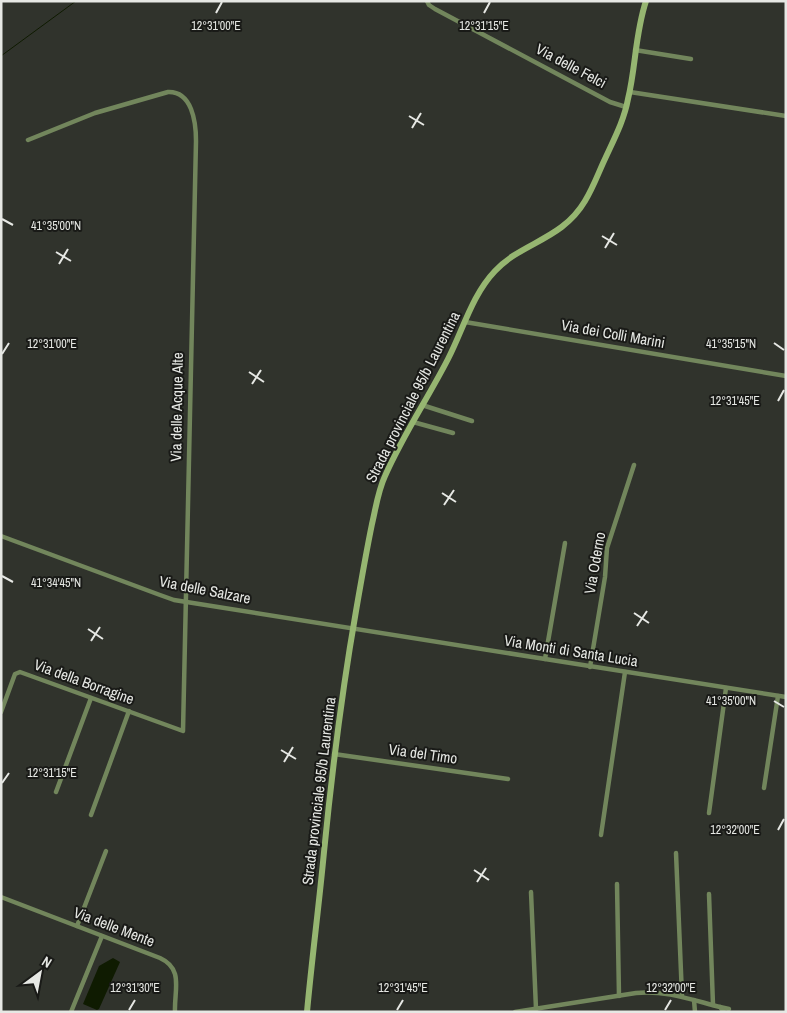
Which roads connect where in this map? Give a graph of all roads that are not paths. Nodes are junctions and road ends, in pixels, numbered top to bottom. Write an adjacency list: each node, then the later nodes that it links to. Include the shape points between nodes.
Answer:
1 (427, 1): 6 (street, Via delle Felci, via 435,9 610,102)
2 (646, 1): 3 (main road, Strada provinciale 95/b Laurentina)
3 (635, 50): 4 (street); 5 (main road, Strada provinciale 95/b Laurentina)
4 (691, 59)
5 (630, 92): 6 (main road, Strada provinciale 95/b Laurentina); 7 (street)
6 (626, 107): 9 (main road, Strada provinciale 95/b Laurentina, via 582,206 559,230 498,268 483,286)
7 (786, 116)
8 (28, 140): 18 (street, Via delle Acque Alte, via 100,112 168,92 182,96 189,105 196,138)
9 (465, 322): 10 (street, Via dei Colli Marini); 11 (main road, Strada provinciale 95/b Laurentina)
10 (786, 376)
11 (422, 405): 12 (street); 13 (main road, Strada provinciale 95/b Laurentina)
12 (472, 421)
13 (413, 422): 14 (street); 19 (main road, Strada provinciale 95/b Laurentina, via 379,491)
14 (453, 433)
15 (634, 465): 21 (street, Via Oderno, via 607,548)
16 (1, 536): 18 (street, Via delle Salzare, via 160,596)
17 (565, 543): 20 (street)
18 (186, 601): 19 (street, Via delle Salzare); 29 (street, Via delle Acque Alte)
19 (353, 628): 20 (street, Via Monti di Santa Lucia); 30 (main road, Strada provinciale 95/b Laurentina)
20 (544, 660): 21 (street, Via Monti di Santa Lucia)
21 (590, 666): 22 (street, Via Monti di Santa Lucia)
22 (625, 672): 23 (street, Via Monti di Santa Lucia); 36 (street)
23 (726, 688): 24 (street, Via Monti di Santa Lucia); 34 (street)
24 (778, 696): 25 (street, Via Monti di Santa Lucia); 32 (street)
25 (786, 697)
26 (91, 698): 27 (street, Via della Borragine); 28 (street, Via della Borragine, via 17,672); 33 (street)
27 (129, 711): 29 (street, Via della Borragine); 35 (street)
28 (1, 712)
29 (182, 731)
30 (334, 754): 31 (street, Via del Timo); 54 (main road, Strada provinciale 95/b Laurentina)
31 (508, 779)
32 (764, 788)
33 (56, 792)
34 (709, 813)
35 (91, 815)
36 (601, 835)
37 (106, 851): 43 (street)
38 (676, 853): 46 (street)
39 (616, 884): 45 (street)
40 (531, 892): 50 (street)
41 (709, 894): 48 (street)
42 (1, 897): 43 (street, Via delle Mente)
43 (77, 926): 44 (street, Via delle Mente)
44 (102, 936): 52 (street); 53 (street, Via delle Mente, via 170,964 176,975)
45 (619, 996): 46 (street, via 652,992); 50 (street)
46 (682, 996): 47 (street)
47 (694, 1000): 48 (street); 56 (street)
48 (713, 1005): 49 (street)
49 (720, 1007): 51 (street); 57 (street)
50 (536, 1008): 55 (street)
51 (729, 1009)
52 (71, 1012)
53 (175, 1012)
54 (307, 1012)
55 (515, 1012)
56 (695, 1012)
57 (724, 1012)

